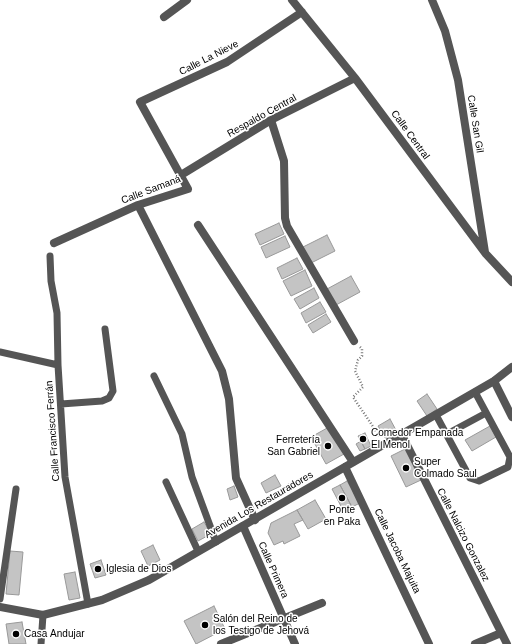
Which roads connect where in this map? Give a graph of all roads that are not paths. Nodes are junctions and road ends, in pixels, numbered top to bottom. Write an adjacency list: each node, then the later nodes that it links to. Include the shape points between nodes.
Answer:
1 (187, 0): 5 (street)
2 (292, 0): 4 (street, Calle Central)
3 (432, 0): 13 (street, Calle San Gil, via 445,31 458,80)
4 (302, 12): 6 (street, Calle Central); 7 (street, Calle La Nieve, via 227,62)
5 (164, 17)
6 (355, 78): 8 (street, Respaldo Central); 13 (street, Calle Central)
7 (140, 102): 9 (street, Calle Samaná)
8 (271, 120): 9 (street, Respaldo Central); 17 (street, via 284,161 287,226)
9 (181, 175): 10 (street, Calle Samaná, via 188,189)
10 (138, 205): 12 (street, Calle Samaná); 34 (street, via 222,371 229,399 236,478)
11 (198, 225): 30 (street)
12 (54, 243)
13 (486, 254): 15 (street, Calle Central)
14 (50, 256): 19 (lane, Calle Francisco Ferrán, via 51,281 57,314)
15 (512, 282)
16 (105, 329): 24 (lane, via 113,392 109,398 102,401)
17 (354, 341)
18 (0, 352): 19 (lane)
19 (58, 365): 24 (lane, Calle Francisco Ferrán)
20 (512, 367): 22 (street, Avenida Los Restauradores)
21 (154, 376): 36 (lane, via 182,434 192,477)
22 (494, 381): 23 (street, Avenida Los Restauradores); 27 (street)
23 (475, 392): 25 (lane); 26 (street, Avenida Los Restauradores)
24 (60, 404): 40 (lane, Calle Francisco Ferrán, via 65,476)
25 (486, 413): 28 (lane); 28 (lane, via 510,457 508,467 479,481 470,478)
26 (436, 415): 28 (lane); 29 (street, Avenida Los Restauradores)
27 (512, 417)
28 (447, 434)
29 (402, 435): 30 (street, Avenida Los Restauradores); 44 (street, Calle Nalcizo Gonzalez)
30 (353, 462): 31 (street, Avenida Los Restauradores)
31 (345, 467): 34 (street, Avenida Los Restauradores); 48 (street, Calle Jacoba Majuita)
32 (166, 482): 37 (lane)
33 (16, 490): 38 (lane)
34 (254, 520): 35 (street, Avenida Los Restauradores)
35 (243, 526): 36 (street, Avenida Los Restauradores); 43 (street, Calle Primera)
36 (216, 542): 37 (street, Avenida Los Restauradores)
37 (198, 551): 40 (street, Avenida Los Restauradores, via 149,580)
38 (0, 599)
39 (322, 603): 43 (street)
40 (88, 604): 42 (street, Avenida Los Restauradores)
41 (0, 608): 42 (street, Avenida Los Restauradores)
42 (43, 615): 45 (lane)
43 (284, 618): 46 (street); 47 (street, Calle Primera)
44 (501, 633): 49 (street); 50 (street, Calle Nalcizo Gonzalez)
45 (41, 644)
46 (221, 644)
47 (295, 644)
48 (429, 644)
49 (475, 644)
50 (507, 644)

